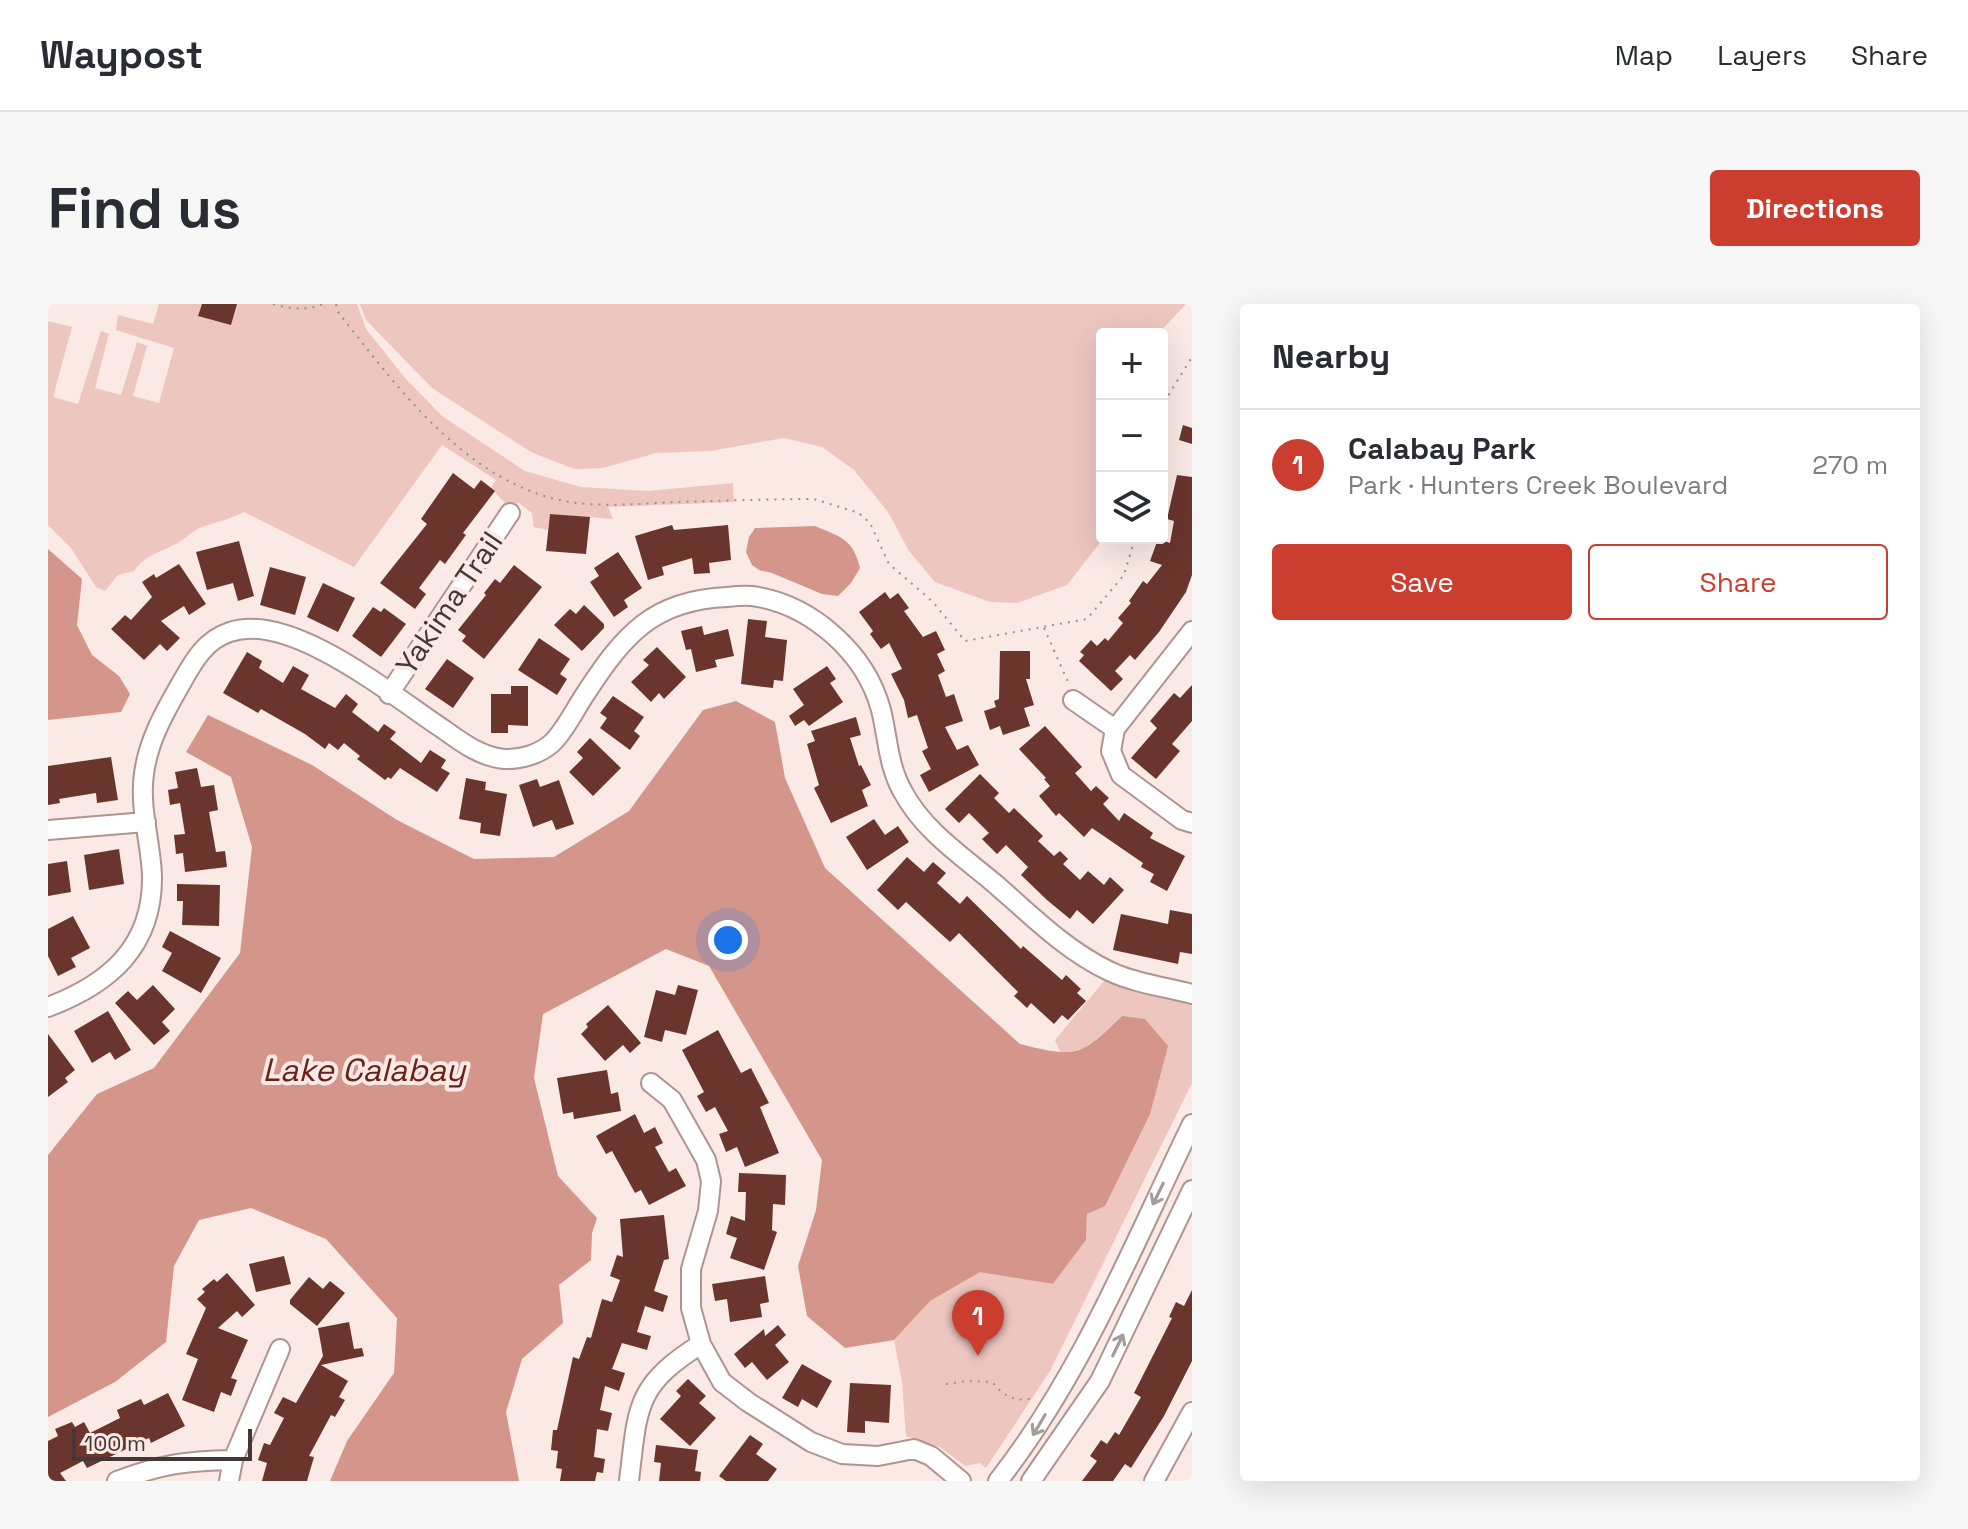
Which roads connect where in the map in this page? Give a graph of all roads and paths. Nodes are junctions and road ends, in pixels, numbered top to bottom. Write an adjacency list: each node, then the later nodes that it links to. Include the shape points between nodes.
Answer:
1 (273, 304): 2 (path, via 309,309)
2 (323, 304)
3 (336, 304): 8 (path, via 413,406 494,472 529,491 571,502 814,499 842,506 870,523 889,564 933,602 965,641)
4 (1192, 357): 5 (path)
5 (1166, 400)
6 (510, 513): 10 (street, Yakima Trail)
7 (1133, 544): 8 (path, via 1124,575 1087,619)
8 (1043, 627): 11 (path)
9 (1192, 631): 12 (street)
10 (389, 694): 13 (street, via 323,649 282,634 253,628 212,641 194,660 151,740 143,778); 16 (street, via 474,750 503,759 529,757 553,743 607,661 663,611 695,598 752,596 792,608 819,623 868,679 880,707 890,762 903,793 928,826 1076,953 1114,974)
11 (1073, 700): 12 (street)
12 (1115, 729): 14 (street, via 1111,751 1121,775)
13 (146, 822): 15 (street); 17 (street, via 152,876 139,939 113,973)
14 (1192, 823)
15 (48, 830)
16 (1192, 994)
17 (48, 1007)
18 (651, 1083): 21 (street, via 672,1100 706,1160 711,1181 691,1269 691,1308)
19 (1192, 1124): 32 (street, one-way to 32, via 1076,1364)
20 (1192, 1190): 33 (street, one-way to 20, via 1100,1381)
21 (701, 1344): 30 (street, via 673,1362 643,1396); 31 (street, via 722,1382 811,1442 866,1456 914,1449)
22 (280, 1349): 26 (street)
23 (946, 1384): 24 (path, via 992,1382 1008,1398)
24 (1036, 1398)
25 (1192, 1412): 27 (street)
26 (233, 1460): 28 (street, via 156,1466); 29 (street)
27 (1163, 1478)
28 (117, 1481)
29 (229, 1481)
30 (629, 1481)
31 (961, 1481)
32 (998, 1481)
33 (1031, 1481)

